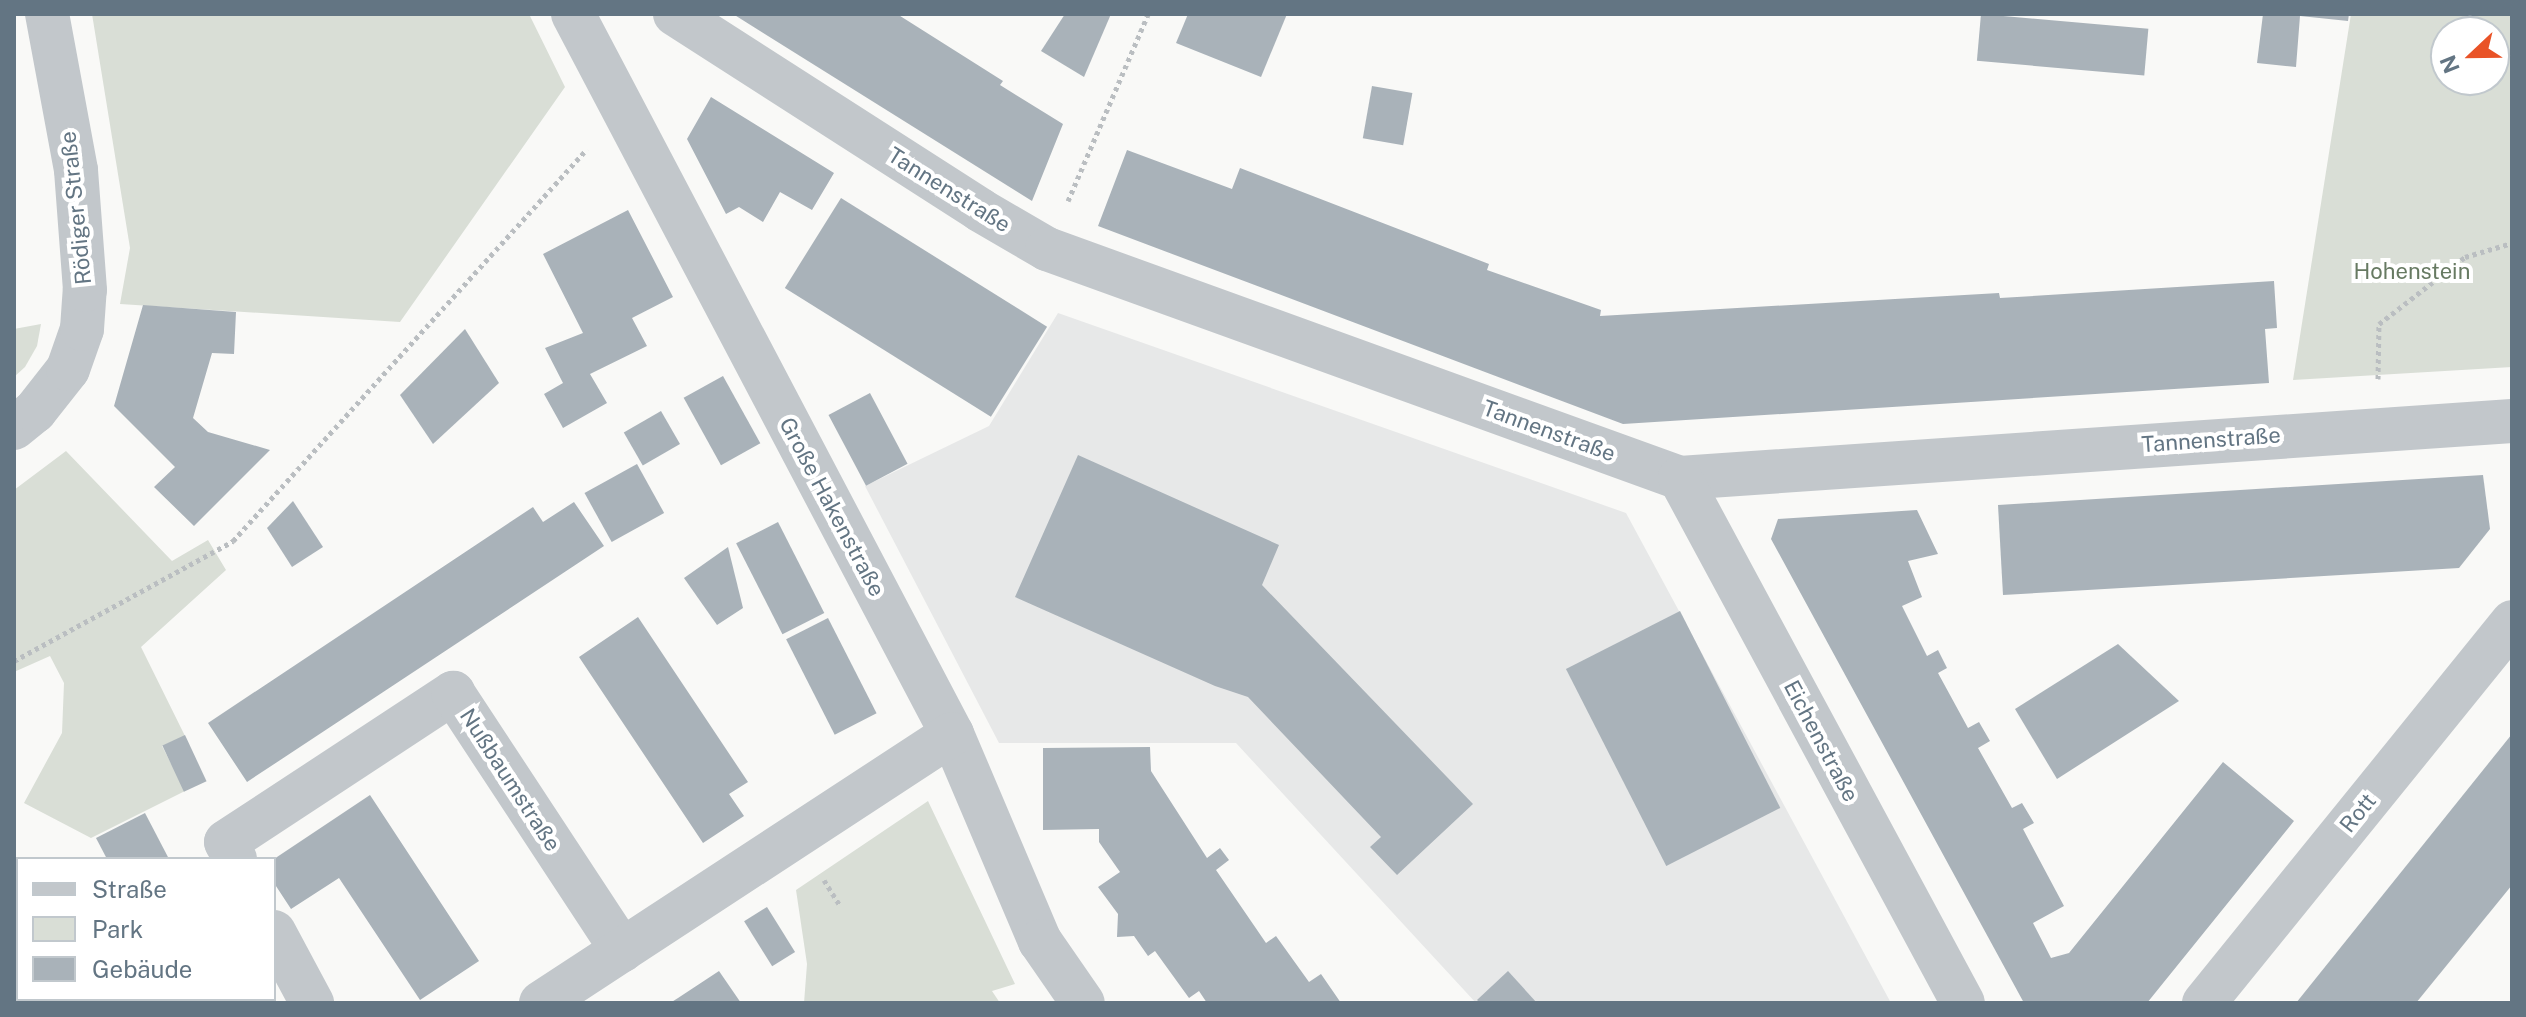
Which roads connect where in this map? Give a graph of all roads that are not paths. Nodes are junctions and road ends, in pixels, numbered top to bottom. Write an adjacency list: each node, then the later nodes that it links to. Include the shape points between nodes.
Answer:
1 (47, 14): 5 (street, Rödiger Straße, via 76,170 82,329 68,369 35,411)
2 (573, 14): 8 (street, Große Hakenstraße)
3 (675, 14): 6 (street, Tannenstraße, via 1047,249)
4 (2512, 421): 6 (street, Tannenstraße)
5 (14, 428)
6 (1680, 478): 15 (street, Eichenstraße)
7 (2512, 622): 16 (street, Rott)
8 (952, 734): 11 (street); 14 (street, Große Hakenstraße, via 1040,941)
9 (234, 857): 11 (street, Nußbaumstraße, via 226,842 453,693)
10 (276, 936): 12 (street)
11 (622, 950): 13 (street)
12 (312, 1003)
13 (541, 1003)
14 (1083, 1003)
15 (1963, 1003)
16 (2204, 1003)

